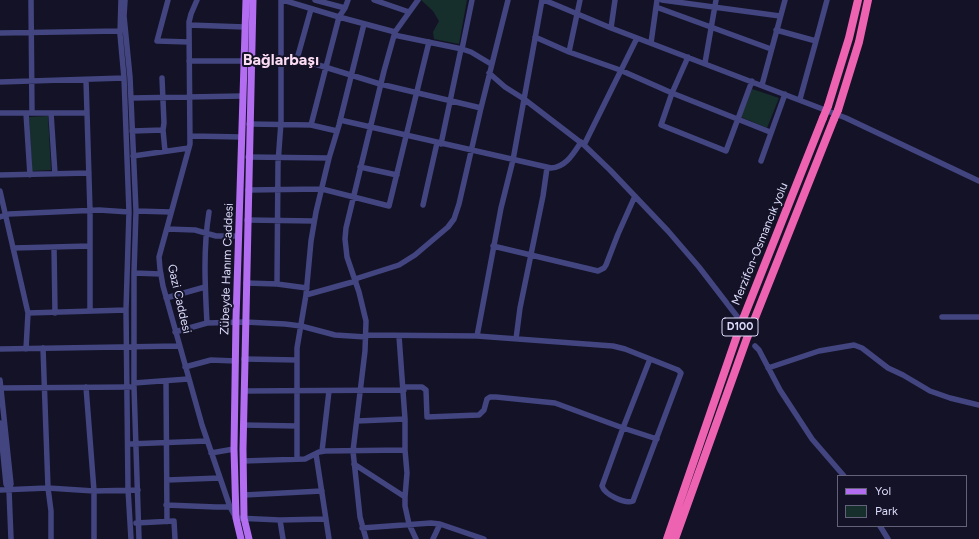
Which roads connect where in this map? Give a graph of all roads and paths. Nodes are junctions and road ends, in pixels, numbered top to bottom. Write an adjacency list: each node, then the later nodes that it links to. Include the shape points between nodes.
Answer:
1 (31, 0): 40 (street)
2 (121, 0): 39 (street)
3 (125, 0): 77 (street)
4 (168, 0): 46 (street, via 156,41)
5 (197, 0): 34 (street, Gazi Caddesi)
6 (246, 0): 35 (main road, Zübeyde Hanım Caddesi)
7 (253, 0): 55 (main road)
8 (282, 0): 28 (street); 53 (street)
9 (315, 0): 27 (street)
10 (348, 0): 27 (street)
11 (374, 0): 29 (street)
12 (418, 0): 29 (street)
13 (472, 0): 49 (street)
14 (508, 0): 57 (street)
15 (543, 0): 30 (street); 43 (street)
16 (580, 0): 30 (street)
17 (615, 0): 37 (street)
18 (657, 0): 25 (street)
19 (662, 0): 26 (street)
20 (716, 0): 26 (street)
21 (785, 0): 31 (street)
22 (827, 0): 45 (street)
23 (858, 0): 255 (highway, Merzifon-Osmancık yolu / D100, bridge, via 828,106 741,324)
24 (868, 0): 256 (highway, Merzifon-Osmancık yolu / D100, bridge, via 859,42 838,110 747,338)
25 (656, 7): 36 (street); 48 (street)
26 (715, 7): 31 (street); 36 (street)
27 (345, 8): 32 (street)
28 (311, 9): 32 (street); 54 (street)
29 (409, 12): 42 (street)
30 (578, 14): 37 (street); 51 (street)
31 (780, 16): 38 (street)
32 (339, 17): 33 (street); 59 (street)
33 (364, 24): 42 (street); 62 (street)
34 (189, 25): 35 (street); 46 (street, Gazi Caddesi)
35 (245, 27): 55 (main road, Zübeyde Hanım Caddesi)
36 (711, 27): 50 (street); 58 (street)
37 (611, 28): 44 (street)
38 (776, 30): 45 (street); 50 (street)
39 (120, 31): 40 (street); 63 (street)
40 (31, 32): 41 (street); 68 (street)
41 (0, 33)
42 (395, 33): 47 (street); 69 (street)
43 (535, 37): 51 (street); 78 (street)
44 (637, 38): 48 (street); 60 (street)
45 (816, 41): 79 (street)
46 (190, 42): 56 (street, Gazi Caddesi)
47 (429, 42): 49 (street); 71 (street)
48 (651, 43): 52 (street)
49 (462, 49): 57 (street); 80 (street)
50 (772, 50): 70 (street)
51 (569, 52): 60 (street)
52 (688, 57): 58 (street); 72 (street)
53 (280, 58): 54 (street); 55 (street); 89 (street)
54 (297, 59): 59 (street)
55 (247, 60): 56 (street); 75 (main road, Zübeyde Hanım Caddesi); 88 (main road)
56 (190, 61): 74 (street, Gazi Caddesi)
57 (491, 64): 61 (street)
58 (705, 64): 66 (street)
59 (326, 68): 62 (street); 90 (street)
60 (620, 70): 72 (street); 100 (street)
61 (489, 72): 78 (street, via 505,87); 81 (street)
62 (351, 76): 69 (street); 86 (street)
63 (124, 78): 65 (street); 127 (street)
64 (162, 78): 76 (street)
65 (86, 80): 68 (street); 85 (street)
66 (752, 81): 70 (street); 87 (street)
67 (0, 82): 68 (street)
68 (32, 82): 83 (street)
69 (380, 84): 71 (street); 91 (street)
70 (762, 85): 73 (street)
71 (417, 93): 80 (street); 96 (street)
72 (672, 93): 87 (street); 87 (street, via 661,125 668,128 726,151)
73 (785, 94): 79 (street); 95 (street)
74 (190, 96): 75 (street); 76 (street); 97 (street, Gazi Caddesi)
75 (243, 96): 98 (main road, Zübeyde Hanım Caddesi)
76 (163, 97): 77 (street); 92 (street)
77 (131, 98): 93 (street)
78 (524, 99): 100 (street); 108 (street)
79 (800, 99): 117 (street, via 877,132)
80 (450, 101): 81 (street); 99 (street)
81 (481, 108): 103 (street)
82 (0, 113): 83 (street)
83 (29, 113): 84 (street); 113 (street)
84 (51, 113): 85 (street); 114 (street)
85 (87, 114): 112 (street)
86 (340, 120): 91 (street); 94 (street)
87 (737, 120): 95 (street)
88 (249, 124): 89 (street); 105 (main road)
89 (280, 124): 90 (street); 106 (street)
90 (311, 125): 94 (street)
91 (370, 128): 96 (street); 110 (street)
92 (163, 130): 93 (street); 102 (street)
93 (132, 131): 104 (street)
94 (337, 131): 107 (street)
95 (770, 132): 109 (street)
96 (407, 135): 99 (street); 115 (street)
97 (191, 136): 98 (street); 101 (street, Gazi Caddesi)
98 (242, 137): 136 (main road, Zübeyde Hanım Caddesi)
99 (439, 143): 103 (street); 124 (street)
100 (582, 143): 111 (street, via 563,165); 122 (street)
101 (189, 148): 102 (street); 128 (street, Gazi Caddesi)
102 (165, 151): 104 (street)
103 (471, 151): 108 (street); 144 (street, via 458,209 448,227 405,262)
104 (133, 156): 126 (street)
105 (248, 157): 106 (street); 120 (main road)
106 (279, 157): 107 (street); 118 (street)
107 (329, 158): 119 (street)
108 (513, 160): 111 (street); 138 (street)
109 (761, 161)
110 (360, 167): 115 (street); 123 (street)
111 (546, 168): 141 (street)
112 (89, 173): 114 (street); 125 (street)
113 (30, 174): 114 (street); 116 (street)
114 (55, 174)
115 (397, 175): 123 (street, via 389,206)
116 (0, 176)
117 (979, 181)
118 (278, 189): 119 (street); 120 (street); 132 (street)
119 (322, 189): 123 (street); 133 (street)
120 (248, 190): 131 (main road)
121 (0, 191): 130 (street)
122 (634, 196): 141 (street, via 606,264 601,270); 157 (street, via 699,266)
123 (353, 197): 144 (street, via 345,239 347,257)
124 (423, 205)
125 (90, 211): 127 (street); 130 (street); 137 (street)
126 (136, 211): 128 (street); 142 (street)
127 (129, 212): 151 (street)
128 (171, 212): 134 (street, Gazi Caddesi)
129 (209, 212): 135 (street)
130 (3, 216): 140 (street)
131 (247, 220): 132 (street); 145 (main road)
132 (278, 220): 133 (street); 146 (street)
133 (314, 221): 148 (street)
134 (167, 229): 135 (street, via 195,230); 143 (street, Gazi Caddesi, via 159,257)
135 (206, 234): 136 (street); 147 (street)
136 (239, 236): 160 (main road, Zübeyde Hanım Caddesi)
137 (90, 246): 139 (street); 152 (street)
138 (493, 246): 141 (street); 165 (street)
139 (54, 247): 140 (street); 153 (street)
140 (13, 248): 154 (street)
141 (531, 256): 166 (street)
142 (134, 273): 143 (street); 167 (street)
143 (160, 274): 150 (street, Gazi Caddesi)
144 (355, 280): 149 (street); 163 (street, via 366,321)
145 (246, 283): 146 (street); 159 (main road)
146 (278, 284): 148 (street)
147 (205, 287): 150 (street); 158 (street)
148 (307, 288): 149 (street)
149 (306, 295): 161 (street)
150 (166, 298): 162 (street, Gazi Caddesi)
151 (126, 310): 152 (street); 170 (street)
152 (90, 311): 153 (street)
153 (55, 312): 154 (street)
154 (28, 313): 173 (street)
155 (979, 316): 156 (street)
156 (942, 318)
157 (739, 319)
158 (207, 322): 160 (street); 162 (street)
159 (245, 322): 160 (street); 161 (street); 174 (main road)
160 (236, 323): 177 (main road, Zübeyde Hanım Caddesi)
161 (301, 326): 163 (street, via 335,335); 176 (street)
162 (175, 332): 168 (street, Gazi Caddesi)
163 (366, 336): 164 (street); 192 (street)
164 (399, 336): 165 (street); 188 (street)
165 (477, 336): 166 (street)
166 (516, 339): 175 (street, via 613,346)
167 (133, 346): 168 (street); 170 (street); 183 (street)
168 (179, 346): 178 (street, Gazi Caddesi)
169 (755, 346): 179 (street)
170 (126, 347): 171 (street); 184 (street)
171 (43, 348): 173 (street); 185 (street)
172 (0, 349): 173 (street)
173 (26, 349)
174 (244, 359): 176 (street); 189 (main road)
175 (650, 359): 199 (street); 200 (street, via 680,373)
176 (297, 360): 190 (street)
177 (236, 361): 178 (street, via 211,360); 205 (main road, Zübeyde Hanım Caddesi)
178 (185, 367): 180 (street, Gazi Caddesi)
179 (768, 368): 193 (street, via 819,351 854,345 888,368 930,391); 214 (street, via 812,439)
180 (188, 379): 182 (street); 201 (street, Gazi Caddesi)
181 (0, 380): 187 (street)
182 (166, 381): 183 (street); 204 (street)
183 (134, 385): 184 (street); 203 (street)
184 (127, 386): 186 (street); 202 (street)
185 (44, 387): 186 (street); 187 (street); 217 (street)
186 (86, 387): 222 (street)
187 (1, 388): 220 (street, via 11,484)
188 (403, 389): 192 (street); 194 (street); 199 (street, via 425,388 427,417 478,415 484,410 487,399 496,397 555,403)
189 (244, 390): 190 (street); 197 (main road)
190 (297, 391): 191 (street); 198 (street)
191 (329, 391): 192 (street); 207 (street)
192 (361, 391): 195 (street)
193 (979, 405)
194 (405, 419): 195 (street); 206 (street)
195 (357, 421): 208 (street)
196 (0, 424): 220 (street, via 6,484)
197 (243, 426): 198 (street); 212 (main road)
198 (297, 426): 211 (street)
199 (623, 428): 200 (street); 200 (street, via 602,486 604,491 624,502 633,501)
200 (657, 440)
201 (207, 441): 204 (street); 209 (street, Gazi Caddesi)
202 (128, 444): 203 (street); 218 (street)
203 (136, 444): 204 (street); 221 (street)
204 (167, 444): 216 (street)
205 (234, 449): 209 (street); 228 (main road, Zübeyde Hanım Caddesi)
206 (405, 450): 208 (street); 225 (street)
207 (322, 451): 208 (street); 210 (street)
208 (353, 451): 213 (street)
209 (211, 453): 215 (street, Gazi Caddesi)
210 (316, 454): 211 (street, via 306,459); 223 (street)
211 (297, 459): 212 (street)
212 (243, 461): 224 (main road)
213 (354, 464): 225 (street); 238 (street)
214 (843, 475)
215 (220, 478): 216 (street); 227 (street, Gazi Caddesi)
216 (167, 480): 226 (street)
217 (48, 488): 220 (street); 222 (street); 241 (street)
218 (128, 489): 221 (street); 222 (street); 234 (street)
219 (0, 490): 220 (street)
220 (9, 490): 240 (street)
221 (138, 490): 232 (street)
222 (94, 491): 242 (street)
223 (322, 491): 224 (street); 230 (street)
224 (244, 495): 229 (main road)
225 (405, 497): 235 (street)
226 (166, 505): 227 (street); 233 (street)
227 (230, 507): 228 (street, Gazi Caddesi)
228 (236, 518): 229 (street); 246 (main road, Zübeyde Hanım Caddesi)
229 (244, 518): 231 (street); 247 (main road)
230 (326, 519): 231 (street); 249 (street)
231 (280, 520): 248 (street)
232 (139, 522): 233 (street); 234 (street); 244 (street)
233 (167, 522): 245 (street, via 174,521)
234 (131, 523): 243 (street)
235 (408, 524): 236 (street); 238 (street); 251 (street)
236 (440, 524): 239 (street); 252 (street)
237 (881, 527): 257 (street)
238 (362, 528): 250 (street)
239 (468, 533): 253 (street); 254 (street)
240 (11, 539)
241 (51, 539)
242 (94, 539)
243 (131, 539)
244 (139, 539)
245 (175, 539)
246 (241, 539)
247 (249, 539)
248 (283, 539)
249 (329, 539)
250 (366, 539)
251 (416, 539)
252 (433, 539)
253 (465, 539)
254 (484, 539)
255 (667, 539)
256 (675, 539)
257 (888, 539)

